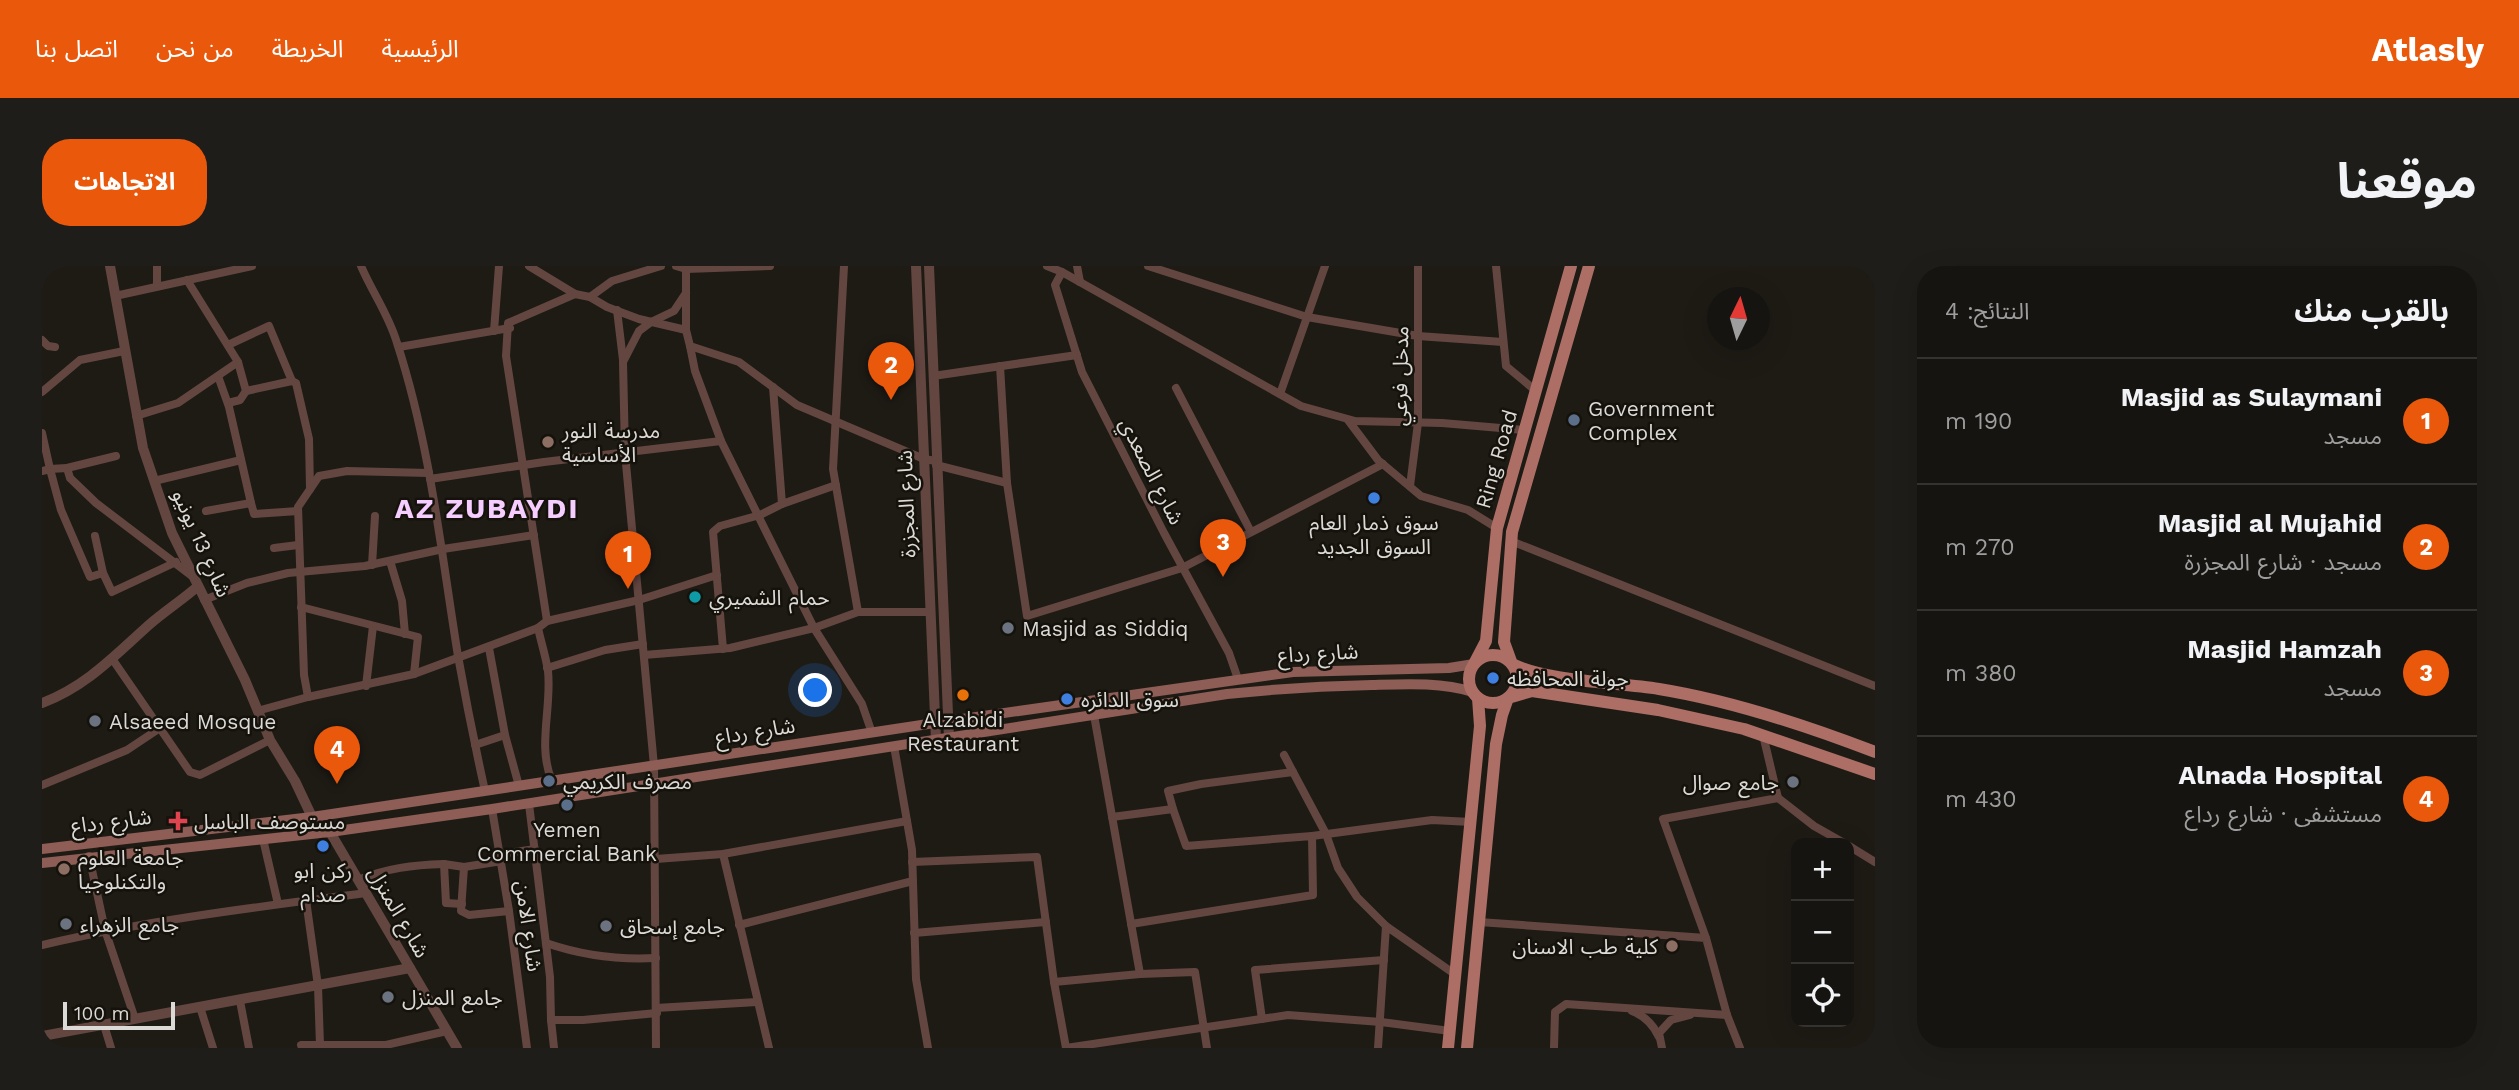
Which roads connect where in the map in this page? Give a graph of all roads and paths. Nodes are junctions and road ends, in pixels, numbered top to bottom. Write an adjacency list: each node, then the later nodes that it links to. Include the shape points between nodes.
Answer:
1 (110, 266): 30 (street, شارع 13 يونيو)
2 (157, 266): 27 (street)
3 (252, 266): 25 (street)
4 (361, 266): 44 (street)
5 (499, 266): 37 (street)
6 (529, 266): 28 (street)
7 (626, 266): 24 (street)
8 (661, 266): 24 (street)
9 (676, 266): 22 (street)
10 (769, 266): 22 (street)
11 (844, 266): 62 (street)
12 (916, 266): 69 (street, شارع المجزرة)
13 (929, 266): 51 (street, شارع المجزرة)
14 (1049, 266): 23 (street)
15 (1077, 266): 26 (street)
16 (1148, 266): 33 (street)
17 (1325, 266): 33 (street)
18 (1418, 266): 38 (street, مدخل فرعي)
19 (1496, 266): 40 (street)
20 (1571, 266): 56 (main road, Ring Road)
21 (1589, 266): 78 (main road, Ring Road)
22 (687, 267): 29 (street)
23 (1062, 272): 26 (street); 46 (street, شارع الصعدي, via 1055,285)
24 (625, 277): 31 (street)
25 (187, 280): 27 (street); 41 (street)
26 (1080, 282): 58 (street)
27 (157, 286): 30 (street)
28 (575, 293): 31 (street); 35 (street, via 509,323)
29 (686, 293): 34 (street, via 674,311); 36 (street)
30 (115, 296): 45 (street, شارع 13 يونيو)
31 (590, 297): 32 (street)
32 (617, 310): 34 (street); 48 (street)
33 (1307, 317): 38 (street); 58 (street)
34 (652, 322): 36 (street); 48 (street, via 639,331)
35 (510, 328): 37 (street); 72 (street, via 506,356)
36 (686, 330): 43 (street)
37 (494, 331): 44 (street)
38 (1418, 336): 40 (street); 63 (street, مدخل فرعي)
39 (42, 340): 42 (street)
40 (1503, 342): 56 (street, via 1506,366)
41 (229, 345): 47 (street); 52 (street, via 269,326)
42 (55, 346)
43 (690, 346): 53 (street, via 739,362); 66 (street)
44 (399, 347): 77 (street)
45 (124, 351): 57 (street, via 80,360); 60 (street, شارع 13 يونيو)
46 (1077, 355): 49 (street); 103 (street, شارع الصعدي)
47 (238, 362): 50 (street); 55 (street)
48 (623, 362): 67 (street)
49 (1000, 366): 51 (street); 80 (street)
50 (218, 376): 59 (street); 60 (street, via 178,403)
51 (933, 376): 71 (street, شارع المجزرة)
52 (292, 381): 55 (street); 83 (street, via 309,439)
53 (773, 387): 62 (street, via 797,405); 85 (street)
54 (1176, 388): 91 (street)
55 (246, 391): 59 (street, via 240,400)
56 (1536, 391): 64 (main road, Ring Road)
57 (42, 392)
58 (1280, 394): 61 (street, via 1301,406)
59 (228, 403): 70 (street)
60 (136, 416): 79 (street, شارع 13 يونيو)
61 (1347, 419): 63 (street); 73 (street)
62 (836, 421): 69 (street); 81 (street)
63 (1418, 423): 64 (street); 82 (street, مدخل فرعي)
64 (1524, 430): 76 (main road, Ring Road)
65 (42, 433): 75 (street)
66 (721, 441): 67 (street); 88 (street)
67 (625, 453): 72 (street); 109 (street)
68 (116, 456): 74 (street)
69 (924, 459): 71 (street); 112 (street, شارع المجزرة)
70 (241, 460): 79 (street); 84 (street)
71 (936, 463): 80 (street); 139 (street, شارع المجزرة)
72 (524, 464): 77 (street); 92 (street)
73 (1383, 464): 82 (street); 91 (street)
74 (67, 468): 75 (street); 99 (street, via 70,478 96,503)
75 (46, 470): 100 (street)
76 (1512, 474): 78 (main road); 90 (main road, Ring Road)
77 (429, 476): 83 (street, via 347,471 318,476); 97 (street)
78 (1526, 478): 94 (main road, Ring Road)
79 (154, 481): 99 (street, شارع 13 يونيو)
80 (1007, 483): 103 (street, via 1027,616)
81 (836, 485): 85 (street); 111 (street)
82 (1410, 486): 90 (street, via 1421,496 1468,510)
83 (310, 489): 87 (street)
84 (251, 503): 86 (street); 87 (street, via 254,514)
85 (782, 504): 88 (street)
86 (206, 510)
87 (298, 511): 95 (street)
88 (760, 515): 106 (street, via 713,532); 116 (street)
89 (375, 516): 102 (street)
90 (1497, 528): 124 (main road, Ring Road, via 1486,640)
91 (1251, 532): 103 (street)
92 (534, 535): 97 (street); 113 (street)
93 (95, 536): 98 (street)
94 (1511, 541): 125 (main road, Ring Road, via 1504,642); 131 (street)
95 (298, 545): 96 (street); 104 (street)
96 (274, 548)
97 (443, 549): 101 (street); 122 (street)
98 (99, 553): 100 (street); 105 (street)
99 (179, 560): 105 (street, via 112,592); 107 (street, شارع 13 يونيو)
100 (82, 561): 105 (street, via 90,577)
101 (390, 561): 102 (street); 117 (street, via 402,601)
102 (372, 565): 104 (street)
103 (1182, 568): 128 (street, شارع الصعدي)
104 (299, 572): 108 (street, via 247,583); 110 (street)
105 (103, 573)
106 (717, 575): 109 (street); 120 (street)
107 (197, 587): 108 (street, شارع 13 يونيو); 123 (street)
108 (204, 600): 137 (street, شارع 13 يونيو)
109 (639, 600): 113 (street); 118 (street)
110 (301, 607): 114 (street); 133 (street)
111 (858, 612): 112 (street); 116 (street)
112 (930, 612): 140 (street, شارع المجزرة)
113 (547, 621): 115 (street)
114 (373, 626): 117 (street); 130 (street)
115 (538, 628): 119 (street); 126 (street)
116 (814, 628): 120 (street); 142 (street, via 862,704)
117 (405, 634): 127 (street, via 418,637)
118 (643, 644): 121 (street); 126 (street, via 588,654)
119 (489, 648): 122 (street); 143 (street)
120 (723, 649): 121 (street)
121 (644, 655): 152 (street)
122 (459, 657): 127 (street); 148 (street)
123 (113, 660): 135 (street, via 63,695); 141 (street)
124 (1474, 664): 125 (main road, via 1493,654); 128 (main road, شارع رداع); 132 (main road, via 1469,678)
125 (1512, 664): 129 (main road, via 1534,673); 134 (main road, via 1517,678)
126 (547, 668): 155 (street, via 545,743)
127 (414, 674): 130 (street)
128 (1238, 679): 139 (main road, شارع رداع)
129 (1611, 683): 136 (main road); 150 (main road, via 1750,709)
130 (366, 686): 133 (street)
131 (1875, 686)
132 (1476, 695): 134 (main road, via 1493,703); 138 (main road, شارع رداع, via 1455,687 1408,684 1296,687); 167 (main road, via 1480,726)
133 (309, 697): 137 (street)
134 (1508, 698): 136 (main road, via 1532,691); 193 (main road, via 1496,744)
135 (42, 703)
136 (1610, 703): 144 (main road)
137 (257, 711): 146 (street, شارع 13 يونيو)
138 (1094, 715): 145 (main road, شارع رداع); 165 (street)
139 (948, 720): 140 (main road, شارع رداع); 145 (street, شارع المجزرة)
140 (936, 723): 142 (main road, شارع رداع); 147 (street, شارع المجزرة)
141 (160, 728): 146 (street, via 190,772 200,775); 157 (street, via 127,750)
142 (872, 733): 152 (main road, شارع رداع)
143 (505, 735): 148 (street); 158 (street)
144 (1763, 735): 154 (main road); 160 (street)
145 (949, 738): 147 (main road, شارع رداع)
146 (270, 740): 164 (street, شارع 13 يونيو)
147 (936, 740): 149 (main road, شارع رداع)
148 (475, 745): 159 (street)
149 (894, 746): 156 (main road, شارع رداع); 166 (street)
150 (1875, 752)
151 (1284, 755): 153 (street)
152 (654, 766): 155 (main road, شارع رداع); 156 (street)
153 (1293, 772): 163 (street, via 1168,791); 169 (street)
154 (1875, 774)
155 (552, 781): 158 (main road, شارع رداع)
156 (654, 784): 161 (main road, شارع رداع); 179 (street)
157 (42, 785)
158 (519, 786): 159 (main road, شارع رداع)
159 (485, 792): 164 (main road, شارع رداع)
160 (1778, 798): 171 (street); 199 (street, via 1663,819)
161 (529, 804): 162 (main road, شارع رداع); 174 (street)
162 (492, 809): 168 (main road, شارع رداع); 178 (street, شارع الامن)
163 (1173, 809): 165 (street); 170 (street, via 1186,846)
164 (312, 817): 173 (main road, شارع رداع)
165 (1112, 817): 194 (street)
166 (907, 821): 176 (street); 180 (street)
167 (1471, 822): 169 (street, via 1432,820); 206 (main road)
168 (330, 832): 172 (main road, شارع رداع); 185 (street, شارع المنزل)
169 (1326, 834): 170 (street); 196 (street, via 1338,868)
170 (1312, 836): 194 (street, via 1313,895)
171 (1835, 838)
172 (263, 839): 177 (main road, شارع رداع); 189 (street)
173 (42, 849)
174 (535, 849): 178 (street); 200 (street)
175 (1854, 849): 181 (street)
176 (723, 854): 179 (street); 195 (street)
177 (89, 856): 182 (main road, شارع رداع); 197 (street)
178 (501, 858): 184 (street); 191 (street, شارع الامن)
179 (656, 859): 202 (street)
180 (912, 862): 186 (street); 192 (street, via 1037,857)
181 (1875, 862)
182 (42, 863)
183 (443, 864): 184 (street); 185 (street, via 383,870); 190 (street, via 446,902)
184 (464, 867): 190 (street)
185 (358, 880): 187 (street, شارع المنزل)
186 (913, 881): 195 (street); 198 (street)
187 (366, 893): 188 (street); 204 (street, شارع المنزل)
188 (306, 901): 189 (street); 208 (street)
189 (278, 904): 197 (street)
190 (462, 904): 191 (street, via 461,911 469,915)
191 (509, 911): 234 (street, شارع الامن)
192 (1046, 922): 198 (street); 207 (street)
193 (1479, 922): 199 (street); 244 (main road)
194 (1131, 924): 205 (street)
195 (739, 925): 210 (street)
196 (1385, 926): 203 (street); 206 (street)
197 (105, 930): 201 (street); 216 (street)
198 (914, 933): 238 (street, via 916,979)
199 (1706, 938): 215 (street)
200 (546, 943): 202 (street, via 570,951); 218 (street)
201 (42, 945)
202 (656, 958): 213 (street)
203 (1384, 960): 217 (street, via 1255,970); 219 (street)
204 (410, 968): 208 (street); 222 (street, شارع المنزل)
205 (1140, 974): 207 (street); 221 (street, via 1195,972)
206 (1455, 975): 223 (main road)
207 (1054, 982): 239 (street)
208 (318, 985): 209 (street); 226 (street)
209 (240, 1000): 211 (street); 231 (street)
210 (757, 1002): 213 (street); 237 (street)
211 (200, 1007): 216 (street); 230 (street)
212 (1626, 1008): 214 (street); 227 (street, via 1655,1028); 245 (street, via 1566,1004 1555,1012)
213 (657, 1010): 218 (street); 236 (street)
214 (1696, 1013): 215 (street); 227 (street, via 1671,1020 1659,1033)
215 (1727, 1015): 246 (street)
216 (135, 1019): 220 (street)
217 (1262, 1019): 219 (street, via 1288,1015); 221 (street)
218 (551, 1020): 235 (street)
219 (1381, 1023): 223 (street); 242 (street)
220 (104, 1025): 224 (street); 229 (street)
221 (1205, 1028): 225 (street); 241 (street)
222 (447, 1031): 228 (street); 233 (street, شارع المنزل)
223 (1450, 1031): 243 (main road)
224 (42, 1037)
225 (1141, 1037): 239 (street); 240 (street)
226 (320, 1045): 228 (street); 232 (street)
227 (1661, 1045)
228 (387, 1047)
229 (111, 1048)
230 (213, 1048)
231 (249, 1048)
232 (302, 1048)
233 (457, 1048)
234 (527, 1048)
235 (554, 1048)
236 (656, 1048)
237 (769, 1048)
238 (928, 1048)
239 (1066, 1048)
240 (1143, 1048)
241 (1208, 1048)
242 (1378, 1048)
243 (1448, 1048)
244 (1467, 1048)
245 (1554, 1048)
246 (1740, 1048)

